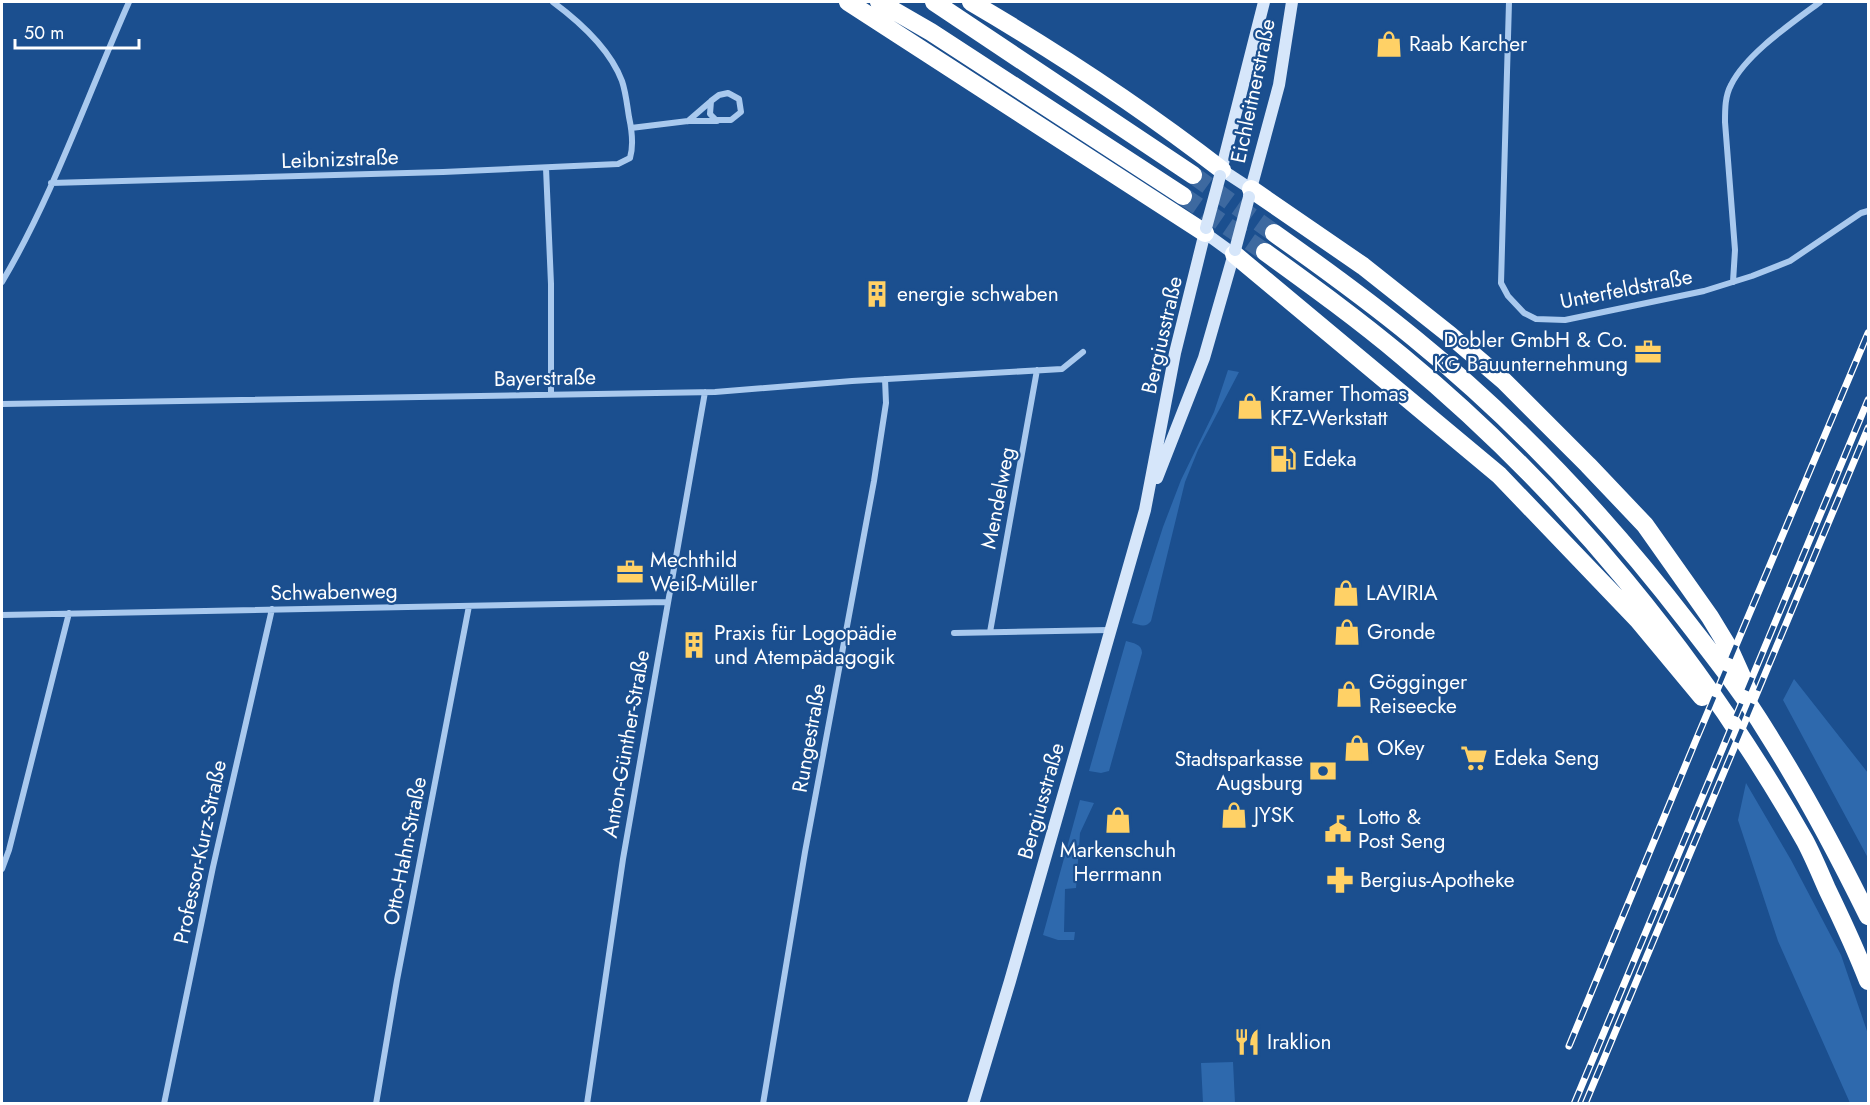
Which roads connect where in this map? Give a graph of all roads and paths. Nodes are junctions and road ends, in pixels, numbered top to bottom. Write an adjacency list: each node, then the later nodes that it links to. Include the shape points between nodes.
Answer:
1 (553, 2): 14 (street, via 582,25 612,62 624,87)
2 (848, 2): 22 (highway)
3 (879, 2): 20 (highway)
4 (934, 2): 17 (highway)
5 (971, 2): 16 (highway, via 1083,70 1169,129)
6 (1264, 2): 16 (street, Eichleitnerstraße)
7 (1292, 2): 19 (street, Eichleitnerstraße, via 1279,85)
8 (1509, 2): 27 (street, Unterfeldstraße, via 1502,283 1508,296 1536,319 1565,321)
9 (1820, 2): 27 (street, via 1753,56 1730,86 1725,122 1735,250)
10 (126, 3): 18 (street)
11 (711, 101): 12 (street); 13 (street, via 710,114); 13 (street, via 728,93 739,99 739,115)
12 (688, 121): 13 (street); 14 (street)
13 (720, 121)
14 (631, 128): 15 (street, Leibnizstraße, via 630,158 618,164)
15 (546, 168): 18 (street, Leibnizstraße); 32 (street)
16 (1221, 173): 19 (street); 22 (street, Bergiusstraße, bridge)
17 (1193, 175)
18 (51, 183): 26 (street)
19 (1250, 193): 24 (street, Bergiusstraße, bridge); 43 (highway, via 1363,266 1450,335 1504,381 1596,474 1645,525 1710,617 1730,650)
20 (1183, 196)
21 (1869, 211): 27 (street, Unterfeldstraße, via 1790,261)
22 (1206, 231): 24 (street); 34 (street, Bergiusstraße, via 1175,353)
23 (1274, 233): 43 (highway, via 1415,339 1544,458 1662,588)
24 (1235, 252): 34 (street, Bergiusstraße, via 1204,358); 44 (highway, via 1499,475 1638,620)
25 (1265, 252): 44 (highway, via 1404,357 1531,475 1646,605)
26 (2, 282)
27 (1733, 282)
28 (1083, 352): 29 (street, Bayerstraße, via 1062,369)
29 (1037, 370): 30 (street, Bayerstraße); 41 (street, Mendelweg)
30 (885, 379): 31 (street, Bayerstraße); 51 (street, Rungestraße, via 886,403 874,481)
31 (705, 392): 32 (street, Bayerstraße); 35 (street, Anton-Günther-Straße)
32 (551, 394): 33 (street, Bayerstraße)
33 (2, 404)
34 (1145, 510): 40 (street, Bergiusstraße)
35 (667, 602): 36 (street, Schwabenweg); 50 (street, Anton-Günther-Straße, via 622,859)
36 (469, 606): 37 (street, Schwabenweg); 49 (street, Otto-Hahn-Straße)
37 (272, 609): 38 (street, Schwabenweg); 48 (street, Professor-Kurz-Straße)
38 (69, 613): 39 (street, Schwabenweg); 45 (street)
39 (2, 615)
40 (1109, 630): 41 (street); 52 (street, Bergiusstraße)
41 (990, 632): 42 (street)
42 (954, 633)
43 (1766, 730): 46 (highway, via 1822,823)
44 (1747, 746): 47 (highway, via 1806,843)
45 (2, 869)
46 (1869, 916)
47 (1869, 981)
48 (164, 1104)
49 (376, 1104)
50 (587, 1104)
51 (763, 1104)
52 (973, 1104)

